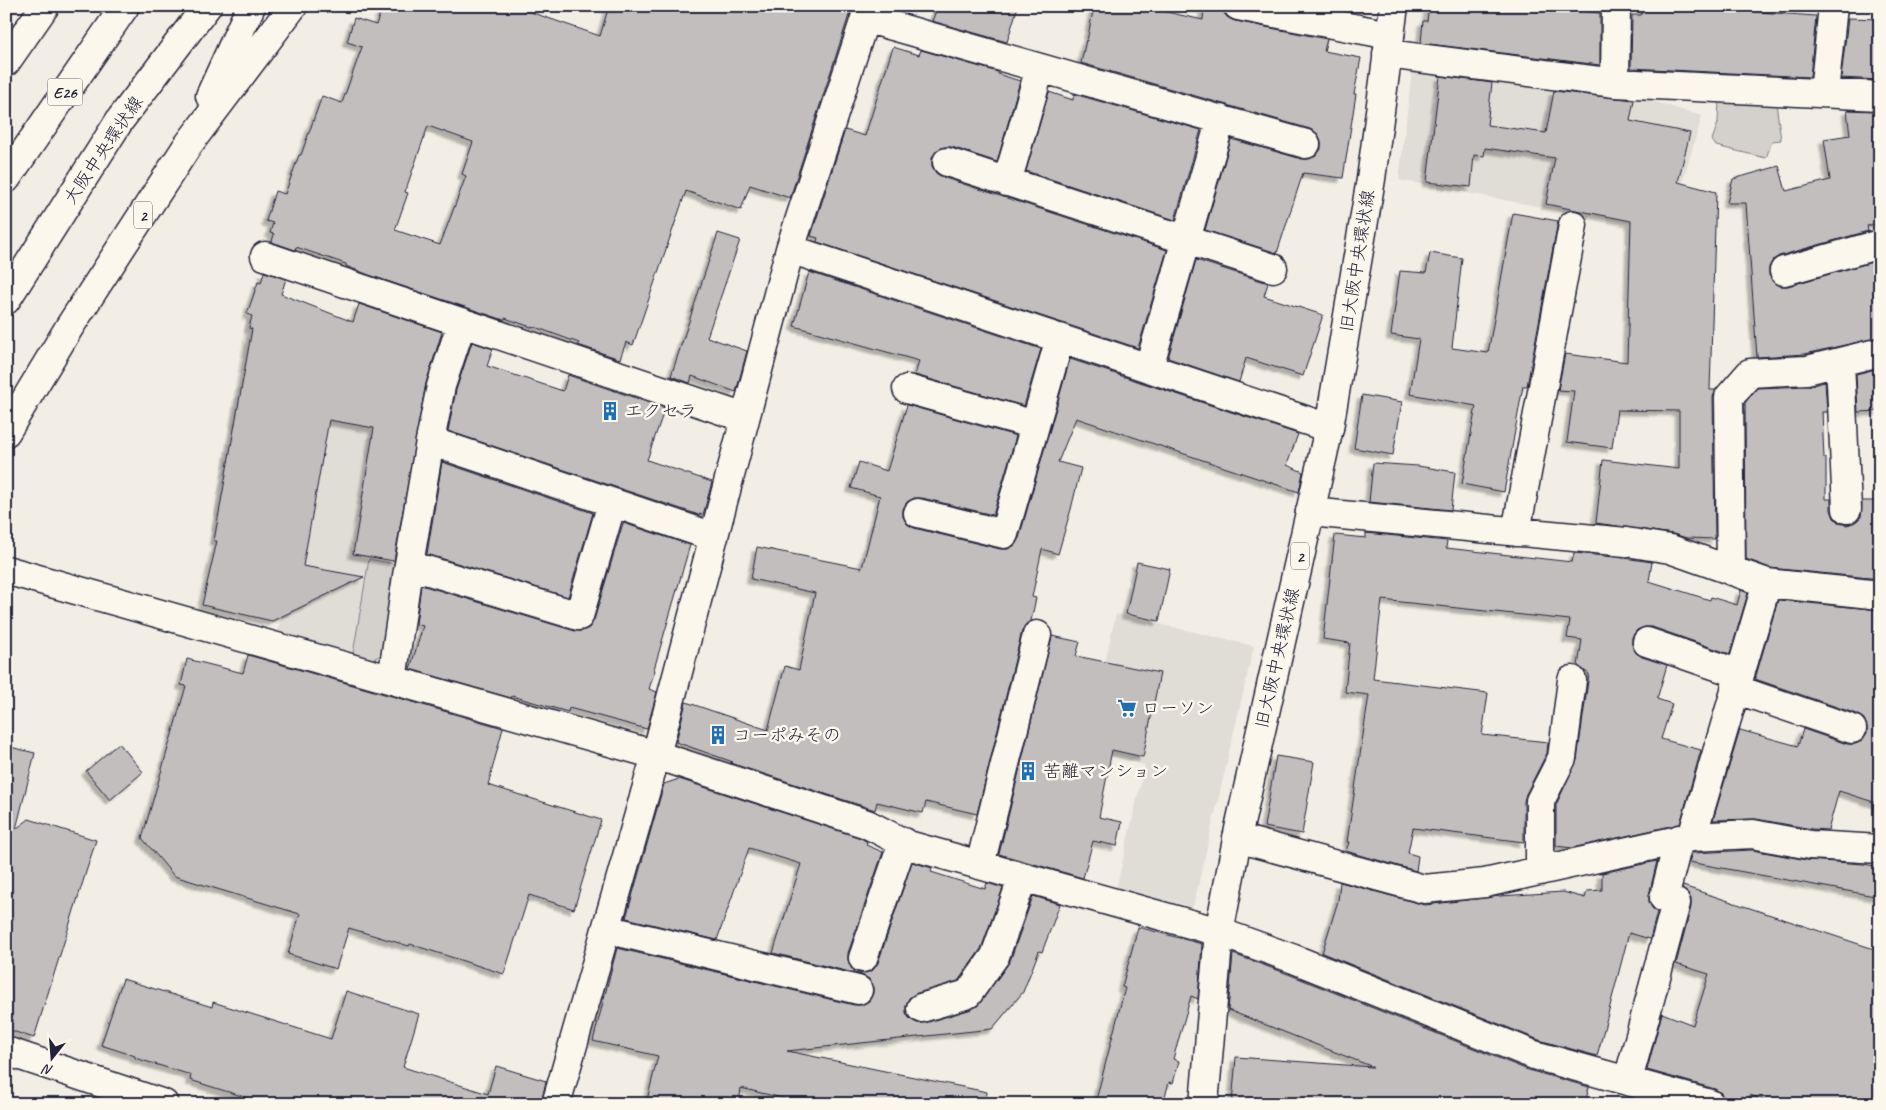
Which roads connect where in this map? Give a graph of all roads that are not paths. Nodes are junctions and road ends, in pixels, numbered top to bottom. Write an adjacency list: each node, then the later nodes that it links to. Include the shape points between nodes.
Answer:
1 (45, 6): 12 (main road)
2 (125, 6): 21 (main road, E26)
3 (207, 6): 30 (main road, 大阪中央環状線, via 120,120)
4 (251, 6): 19 (main road)
5 (293, 6): 19 (main road, 2)
6 (1238, 6): 11 (main road)
7 (1394, 6): 11 (main road, 旧大阪中央環状線 / 2)
8 (1616, 6): 14 (main road)
9 (1833, 6): 15 (main road)
10 (867, 12): 13 (main road); 26 (main road)
11 (1389, 44): 14 (main road); 39 (main road, 旧大阪中央環状線 / 2, via 1371,179)
12 (6, 62)
13 (1040, 68): 17 (main road); 22 (main road)
14 (1616, 83): 15 (main road)
15 (1824, 93): 16 (main road)
16 (1880, 96)
17 (1220, 119): 18 (main road); 24 (main road)
18 (1306, 144)
19 (188, 146): 40 (main road, 2, via 70,326)
20 (947, 162): 22 (main road)
21 (6, 179)
22 (1006, 182): 24 (main road)
23 (1573, 225): 46 (main road)
24 (1187, 240): 28 (main road); 35 (main road)
25 (1880, 244): 29 (main road)
26 (790, 249): 32 (main road); 37 (main road)
27 (265, 256): 31 (main road)
28 (1273, 268)
29 (1784, 271)
30 (6, 300)
31 (462, 322): 37 (main road); 41 (main road, via 442,386)
32 (1060, 338): 35 (main road); 38 (main road)
33 (1880, 352): 34 (main road)
34 (1840, 362): 43 (main road); 50 (main road, via 1807,370 1750,373 1729,397)
35 (1149, 367): 39 (main road)
36 (907, 389): 38 (main road)
37 (745, 418): 47 (main road)
38 (1035, 425): 45 (main road, via 1004,534)
39 (1329, 428): 44 (main road, 旧大阪中央環状線 / 2)
40 (6, 432)
41 (430, 441): 42 (main road); 48 (main road)
42 (612, 503): 47 (main road); 48 (main road, via 579,616)
43 (1847, 508)
44 (1310, 512): 46 (main road); 60 (main road, 旧大阪中央環状線 / 2)
45 (918, 513)
46 (1516, 532): 50 (main road, via 1670,549)
47 (714, 537): 59 (main road)
48 (409, 565): 55 (main road)
49 (6, 570): 55 (main road)
50 (1731, 570): 51 (main road)
51 (1767, 583): 52 (main road); 57 (main road)
52 (1880, 595)
53 (1037, 635): 64 (main road)
54 (1647, 642): 57 (main road)
55 (392, 680): 59 (main road)
56 (1572, 680): 65 (main road, via 1562,758 1540,801)
57 (1738, 681): 58 (main road); 61 (main road)
58 (1852, 730)
59 (656, 755): 62 (main road, via 868,824); 67 (main road)
60 (1237, 838): 65 (main road, via 1424,889 1485,883); 68 (main road, 旧大阪中央環状線 / 2)
61 (1685, 838): 63 (main road, via 1753,834 1810,845); 65 (main road); 73 (main road, via 1664,898 1676,902)
62 (903, 842): 64 (main road); 69 (main road)
63 (1880, 848)
64 (980, 865): 66 (main road)
65 (1540, 871)
66 (1023, 877): 68 (main road); 71 (main road, via 995,956 968,994)
67 (606, 929): 70 (main road); 75 (main road)
68 (1219, 932): 73 (main road, via 1534,1055); 76 (main road, 旧大阪中央環状線 / 2)
69 (862, 958)
70 (858, 990)
71 (921, 1008)
72 (6, 1051): 74 (main road)
73 (1628, 1080): 77 (main road)
74 (164, 1104)
75 (556, 1104)
76 (1204, 1104)
77 (1710, 1104)

